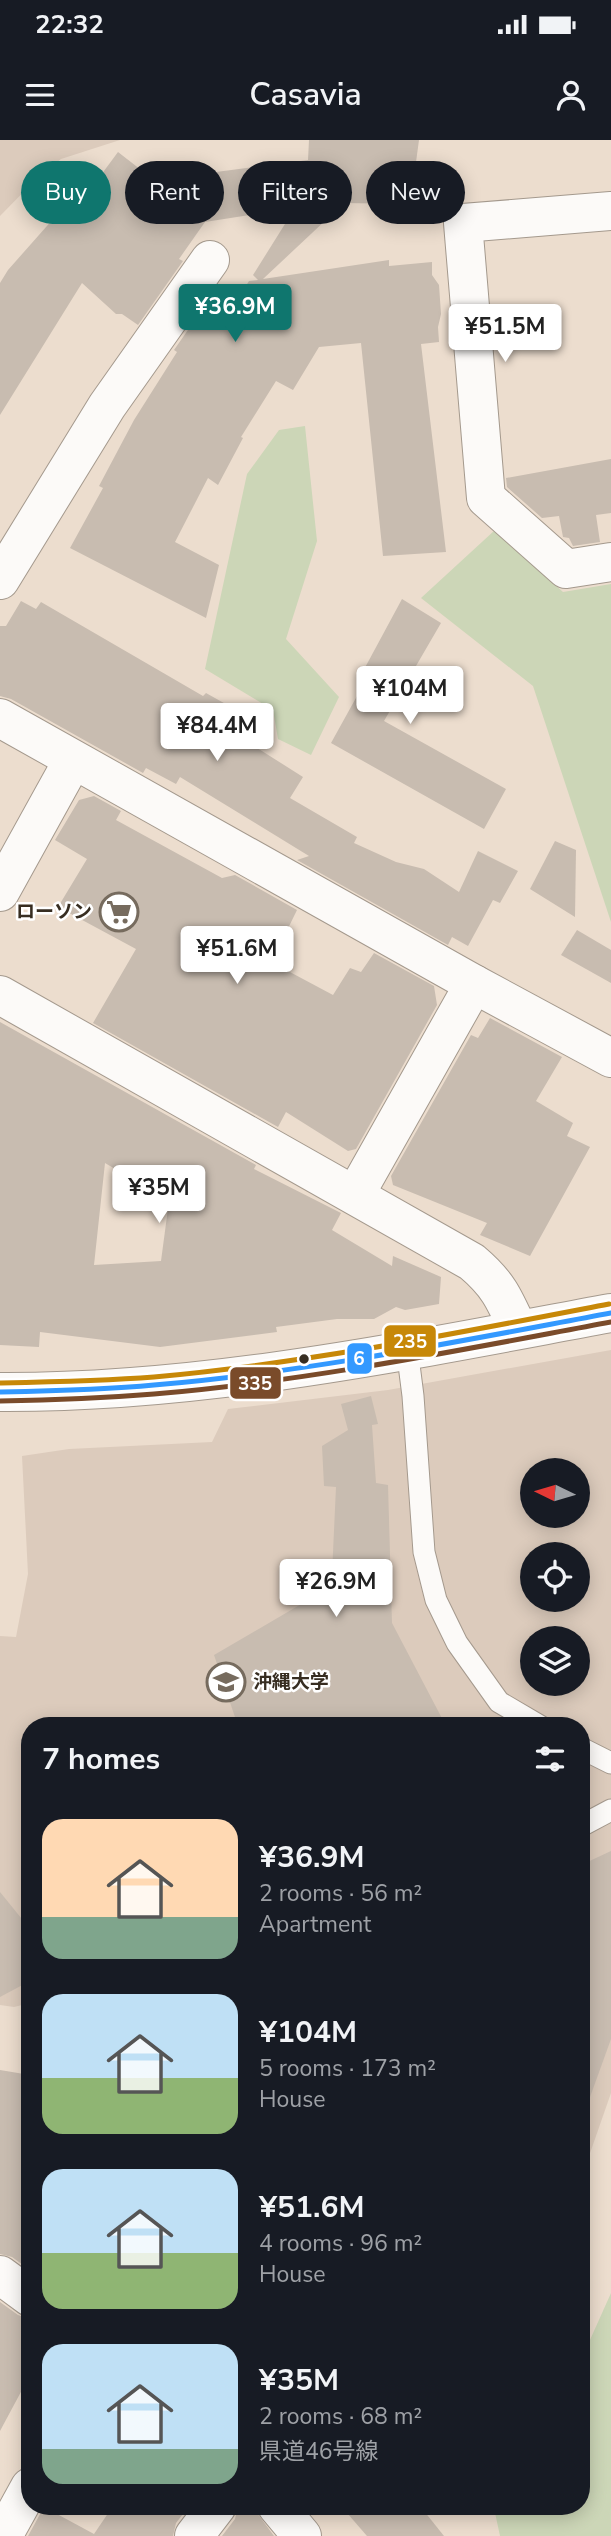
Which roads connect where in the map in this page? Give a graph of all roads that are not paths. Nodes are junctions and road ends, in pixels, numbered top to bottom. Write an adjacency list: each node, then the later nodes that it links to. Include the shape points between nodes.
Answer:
1 (611, 211): 3 (street, via 463,223 486,498 566,569)
2 (210, 260): 4 (street, via 107,406)
3 (611, 562)
4 (0, 580)
5 (0, 718): 6 (street)
6 (73, 760): 7 (street); 8 (street)
7 (0, 892)
8 (474, 984): 10 (street); 11 (street)
9 (0, 995): 11 (street)
10 (611, 1058)
11 (355, 1195): 13 (street, via 472,1262 492,1280)
12 (611, 1313): 13 (street)
13 (518, 1329): 14 (street)
14 (407, 1349): 15 (street, via 247,1376 89,1390); 16 (lane, via 424,1552 436,1600 457,1643)
15 (0, 1392)
16 (499, 1702): 17 (lane); 18 (lane)
17 (508, 1717)
18 (525, 1717)
19 (590, 1752): 20 (lane)
20 (611, 1763)
21 (611, 1810): 22 (lane)
22 (590, 1821)
23 (0, 2275): 24 (street)
24 (21, 2290)
25 (21, 2503): 28 (street)
26 (210, 2515): 29 (street)
27 (284, 2515): 30 (street)
28 (3, 2536)
29 (194, 2536)
30 (302, 2536)

